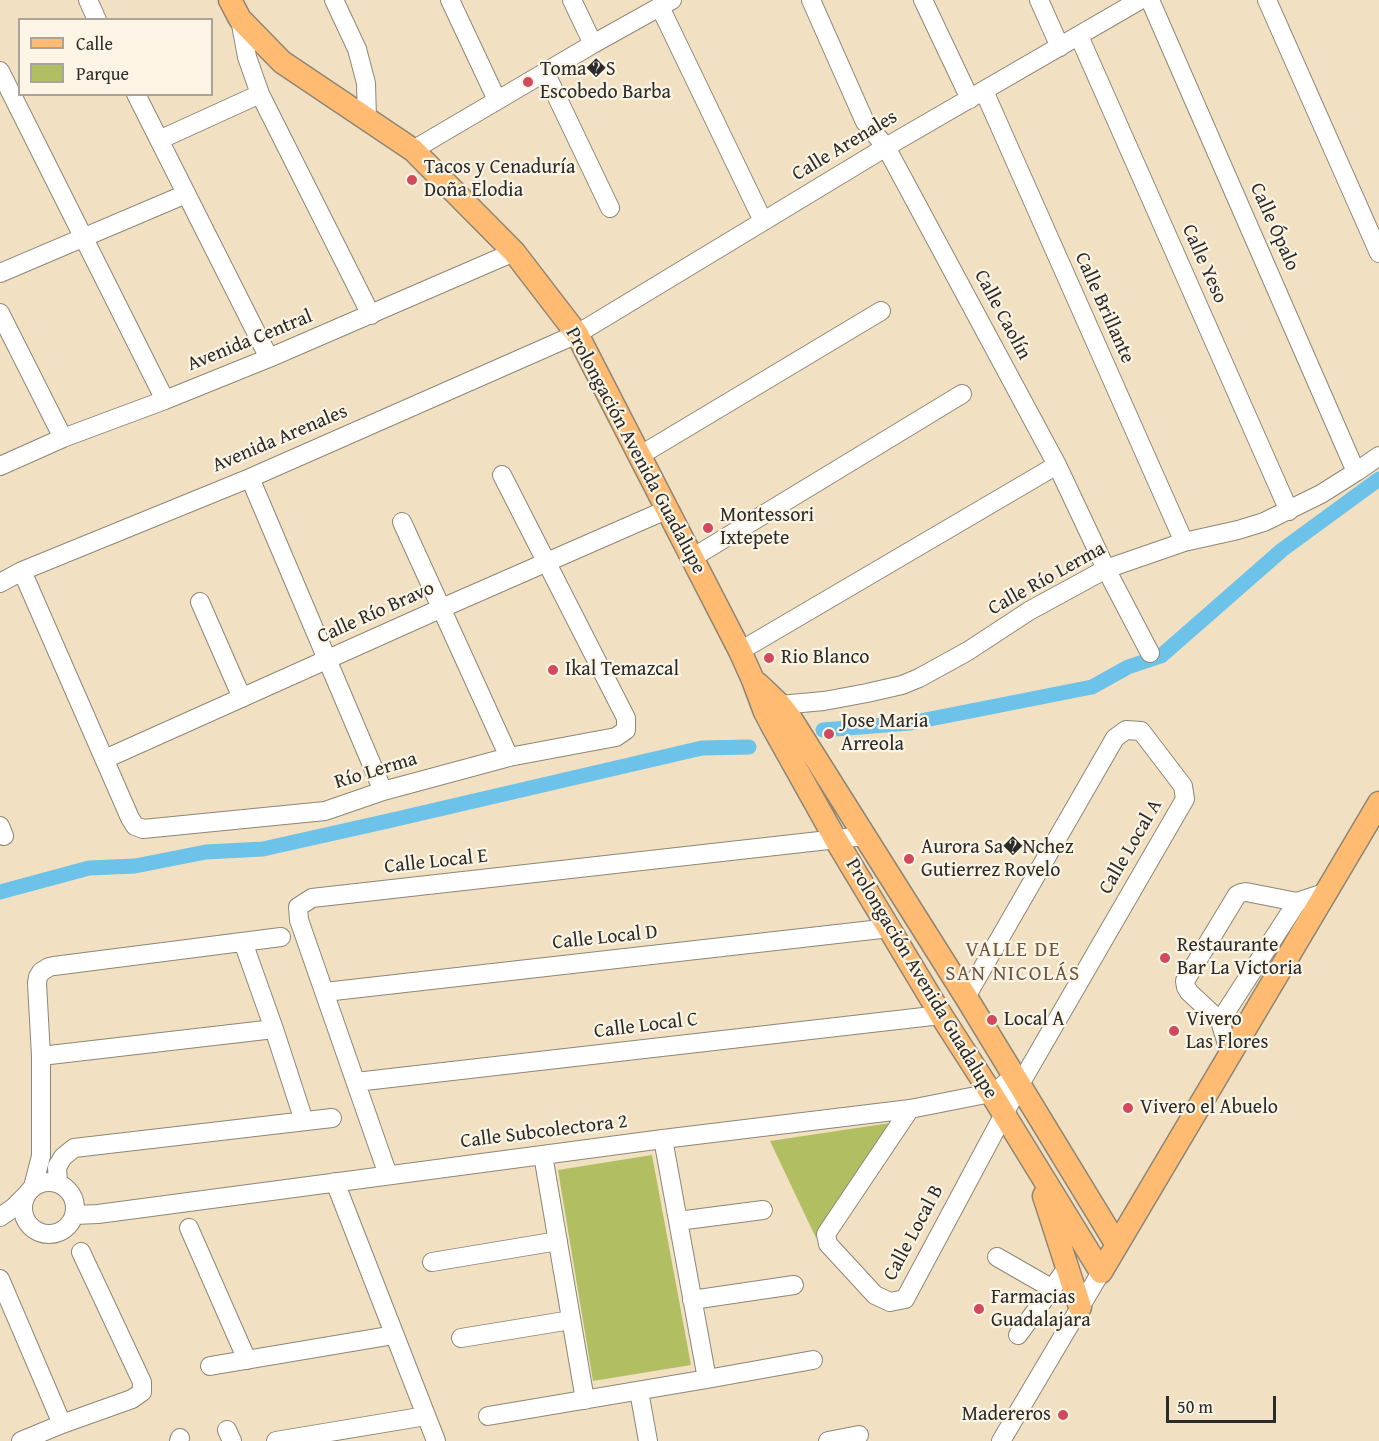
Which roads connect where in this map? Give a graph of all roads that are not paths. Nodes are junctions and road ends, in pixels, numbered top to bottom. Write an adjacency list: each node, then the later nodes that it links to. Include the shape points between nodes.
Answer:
1 (87, 0): 13 (street)
2 (334, 0): 24 (street, via 357,49 366,83)
3 (450, 0): 23 (street)
4 (572, 0): 15 (street)
5 (811, 0): 26 (street, Calle Caolín, via 865,122)
6 (923, 0): 21 (street, Calle Brillante)
7 (1039, 0): 16 (street)
8 (1140, 0): 14 (street, Calle Arenales)
9 (1150, 0): 47 (street, Calle Ópalo)
10 (1267, 0): 33 (street)
11 (666, 3): 15 (street); 30 (street)
12 (235, 10): 19 (street); 24 (main road, Prolongación Avenida Guadalupe, via 282,62)
13 (96, 18)
14 (1078, 36): 16 (street, Calle Arenales); 51 (street, Calle Yeso)
15 (593, 44): 18 (street)
16 (1060, 47): 21 (street, Calle Arenales)
17 (0, 71): 20 (street)
18 (546, 72): 23 (street); 29 (street)
19 (260, 94): 25 (street); 37 (street)
20 (16, 95): 31 (street)
21 (977, 95): 26 (street, Calle Arenales); 53 (street, Calle Brillante)
22 (137, 96): 25 (street)
23 (497, 100): 27 (street)
24 (367, 119): 27 (main road, Prolongación Avenida Guadalupe)
25 (159, 140): 28 (street)
26 (886, 147): 30 (street, Calle Arenales); 45 (street, Calle Caolín)
27 (413, 150): 32 (main road, Prolongación Avenida Guadalupe)
28 (186, 194): 31 (street); 39 (street)
29 (610, 208)
30 (763, 221): 38 (street, Calle Arenales)
31 (84, 238): 34 (street); 41 (street)
32 (514, 252): 37 (street, Avenida Central); 38 (main road, Prolongación Avenida Guadalupe)
33 (1379, 253)
34 (0, 273)
35 (881, 311): 43 (street)
36 (0, 313): 42 (street)
37 (371, 315): 39 (street, Avenida Central)
38 (577, 334): 43 (main road, Prolongación Avenida Guadalupe); 49 (street, Avenida Arenales)
39 (269, 358): 41 (street, Avenida Central)
40 (962, 394): 54 (street)
41 (165, 400): 42 (street, Avenida Central)
42 (63, 438): 46 (street, Avenida Central)
43 (639, 456): 50 (main road, Prolongación Avenida Guadalupe)
44 (1379, 456): 47 (street, Calle Río Lerma)
45 (1057, 465): 56 (street, Calle Caolín); 61 (street)
46 (0, 466)
47 (1356, 472): 51 (street, Calle Río Lerma)
48 (502, 475): 55 (street)
49 (250, 478): 57 (street, Avenida Arenales); 63 (street)
50 (666, 510): 54 (main road, Prolongación Avenida Guadalupe); 55 (street, Calle Río Bravo)
51 (1289, 511): 53 (street, Calle Río Lerma, via 1264,522)
52 (402, 522): 60 (street)
53 (1184, 542): 56 (street, Calle Río Lerma)
54 (692, 558): 61 (main road, Prolongación Avenida Guadalupe)
55 (546, 562): 60 (street, Calle Río Bravo); 66 (street, Río Lerma, via 626,718 626,730 616,737)
56 (1106, 569): 62 (street, Calle Caolín); 65 (street, Calle Río Lerma, via 919,678 888,689)
57 (22, 571): 58 (street, Avenida Arenales); 67 (street)
58 (0, 583)
59 (200, 602): 64 (street)
60 (442, 608): 63 (street, Calle Río Bravo); 66 (street)
61 (740, 651): 65 (main road, Prolongación Avenida Guadalupe)
62 (1150, 653)
63 (327, 660): 64 (street, Calle Río Bravo); 68 (street)
64 (242, 698): 67 (street, Calle Río Bravo)
65 (772, 708): 70 (main road, Prolongación Avenida Guadalupe, via 791,719); 71 (main road, Prolongación Avenida Guadalupe)
66 (509, 757): 68 (street, Río Lerma)
67 (105, 759): 68 (street, Río Lerma, via 130,819 143,829 326,811)
68 (383, 791)
69 (1379, 803): 72 (main road)
70 (864, 836): 71 (street, Calle Local E); 78 (main road, Prolongación Avenida Guadalupe)
71 (836, 840): 74 (main road, Prolongación Avenida Guadalupe); 77 (street, Calle Local E, via 312,898 298,907 299,920)
72 (1327, 892): 73 (street); 82 (main road)
73 (1297, 902): 80 (street); 80 (street, via 1246,892 1237,895 1185,981 1189,992)
74 (890, 928): 77 (street, Calle Local D); 79 (main road, Prolongación Avenida Guadalupe)
75 (281, 937): 76 (street)
76 (243, 942): 81 (street); 83 (street, via 49,967 41,972 37,983)
77 (325, 992): 85 (street, Calle Local E)
78 (966, 997): 84 (main road, Prolongación Avenida Guadalupe); 84 (street, Calle Local A, via 1115,738 1126,730 1141,731 1183,786 1185,799)
79 (941, 1015): 85 (street, Calle Local C); 86 (main road, Prolongación Avenida Guadalupe)
80 (1220, 1021): 82 (street)
81 (274, 1029): 83 (street); 90 (street)
82 (1230, 1054): 98 (main road)
83 (41, 1056): 97 (street, via 41,1156)
84 (1016, 1081): 86 (street, Calle Subcolectora 2); 88 (street, Calle Local B); 99 (main road, Prolongación Avenida Guadalupe)
85 (356, 1082): 94 (street, Calle Local E)
86 (991, 1093): 87 (street, Calle Subcolectora 2); 88 (main road, Prolongación Avenida Guadalupe)
87 (910, 1109): 88 (street, Calle Local B, via 826,1234 828,1244 855,1273 876,1295 890,1302 905,1299); 91 (street, Calle Subcolectora 2)
88 (1004, 1115): 93 (main road, Prolongación Avenida Guadalupe)
89 (332, 1118): 90 (street)
90 (304, 1121): 96 (street, via 74,1148 57,1167)
91 (663, 1139): 92 (street, Calle Subcolectora 2); 103 (street)
92 (543, 1155): 94 (street, Calle Subcolectora 2); 106 (street)
93 (1034, 1163): 111 (main road); 112 (main road, Prolongación Avenida Guadalupe)
94 (388, 1175): 95 (street, Calle Subcolectora 2)
95 (335, 1182): 101 (street, Calle Subcolectora 2); 119 (street)
96 (58, 1184): 97 (street, via 41,1183); 101 (street, via 73,1196)
97 (30, 1191): 102 (street); 104 (street, via 23,1204)
98 (1141, 1203): 99 (main road, via 1114,1214); 107 (main road)
99 (1091, 1204): 107 (main road, Prolongación Avenida Guadalupe)
100 (763, 1210): 103 (street)
101 (74, 1215): 104 (street, via 66,1227 54,1234 39,1232)
102 (0, 1218): 104 (street)
103 (678, 1221): 116 (street)
104 (28, 1224)
105 (189, 1228): 122 (street)
106 (558, 1241): 110 (street); 118 (street)
107 (1117, 1245): 112 (main road)
108 (81, 1252): 130 (street, via 142,1382 142,1392)
109 (997, 1257): 115 (street)
110 (432, 1262)
111 (1067, 1268): 115 (street); 117 (main road)
112 (1101, 1272): 117 (street)
113 (0, 1279): 130 (street)
114 (794, 1285): 116 (street)
115 (1051, 1288): 120 (street)
116 (692, 1300): 125 (street)
117 (1080, 1307): 137 (street)
118 (571, 1320): 121 (street); 127 (street)
119 (394, 1335): 122 (street); 128 (street)
120 (1018, 1335)
121 (461, 1338)
122 (248, 1360): 124 (street)
123 (813, 1360): 125 (street)
124 (210, 1366)
125 (707, 1379): 126 (street)
126 (639, 1391): 127 (street); 135 (street)
127 (585, 1400): 129 (street)
128 (426, 1416): 133 (street); 134 (street)
129 (488, 1416)
130 (62, 1424): 132 (street)
131 (860, 1435): 136 (street)
132 (21, 1441)
133 (276, 1441)
134 (436, 1441)
135 (648, 1441)
136 (828, 1441)
137 (1001, 1441)

